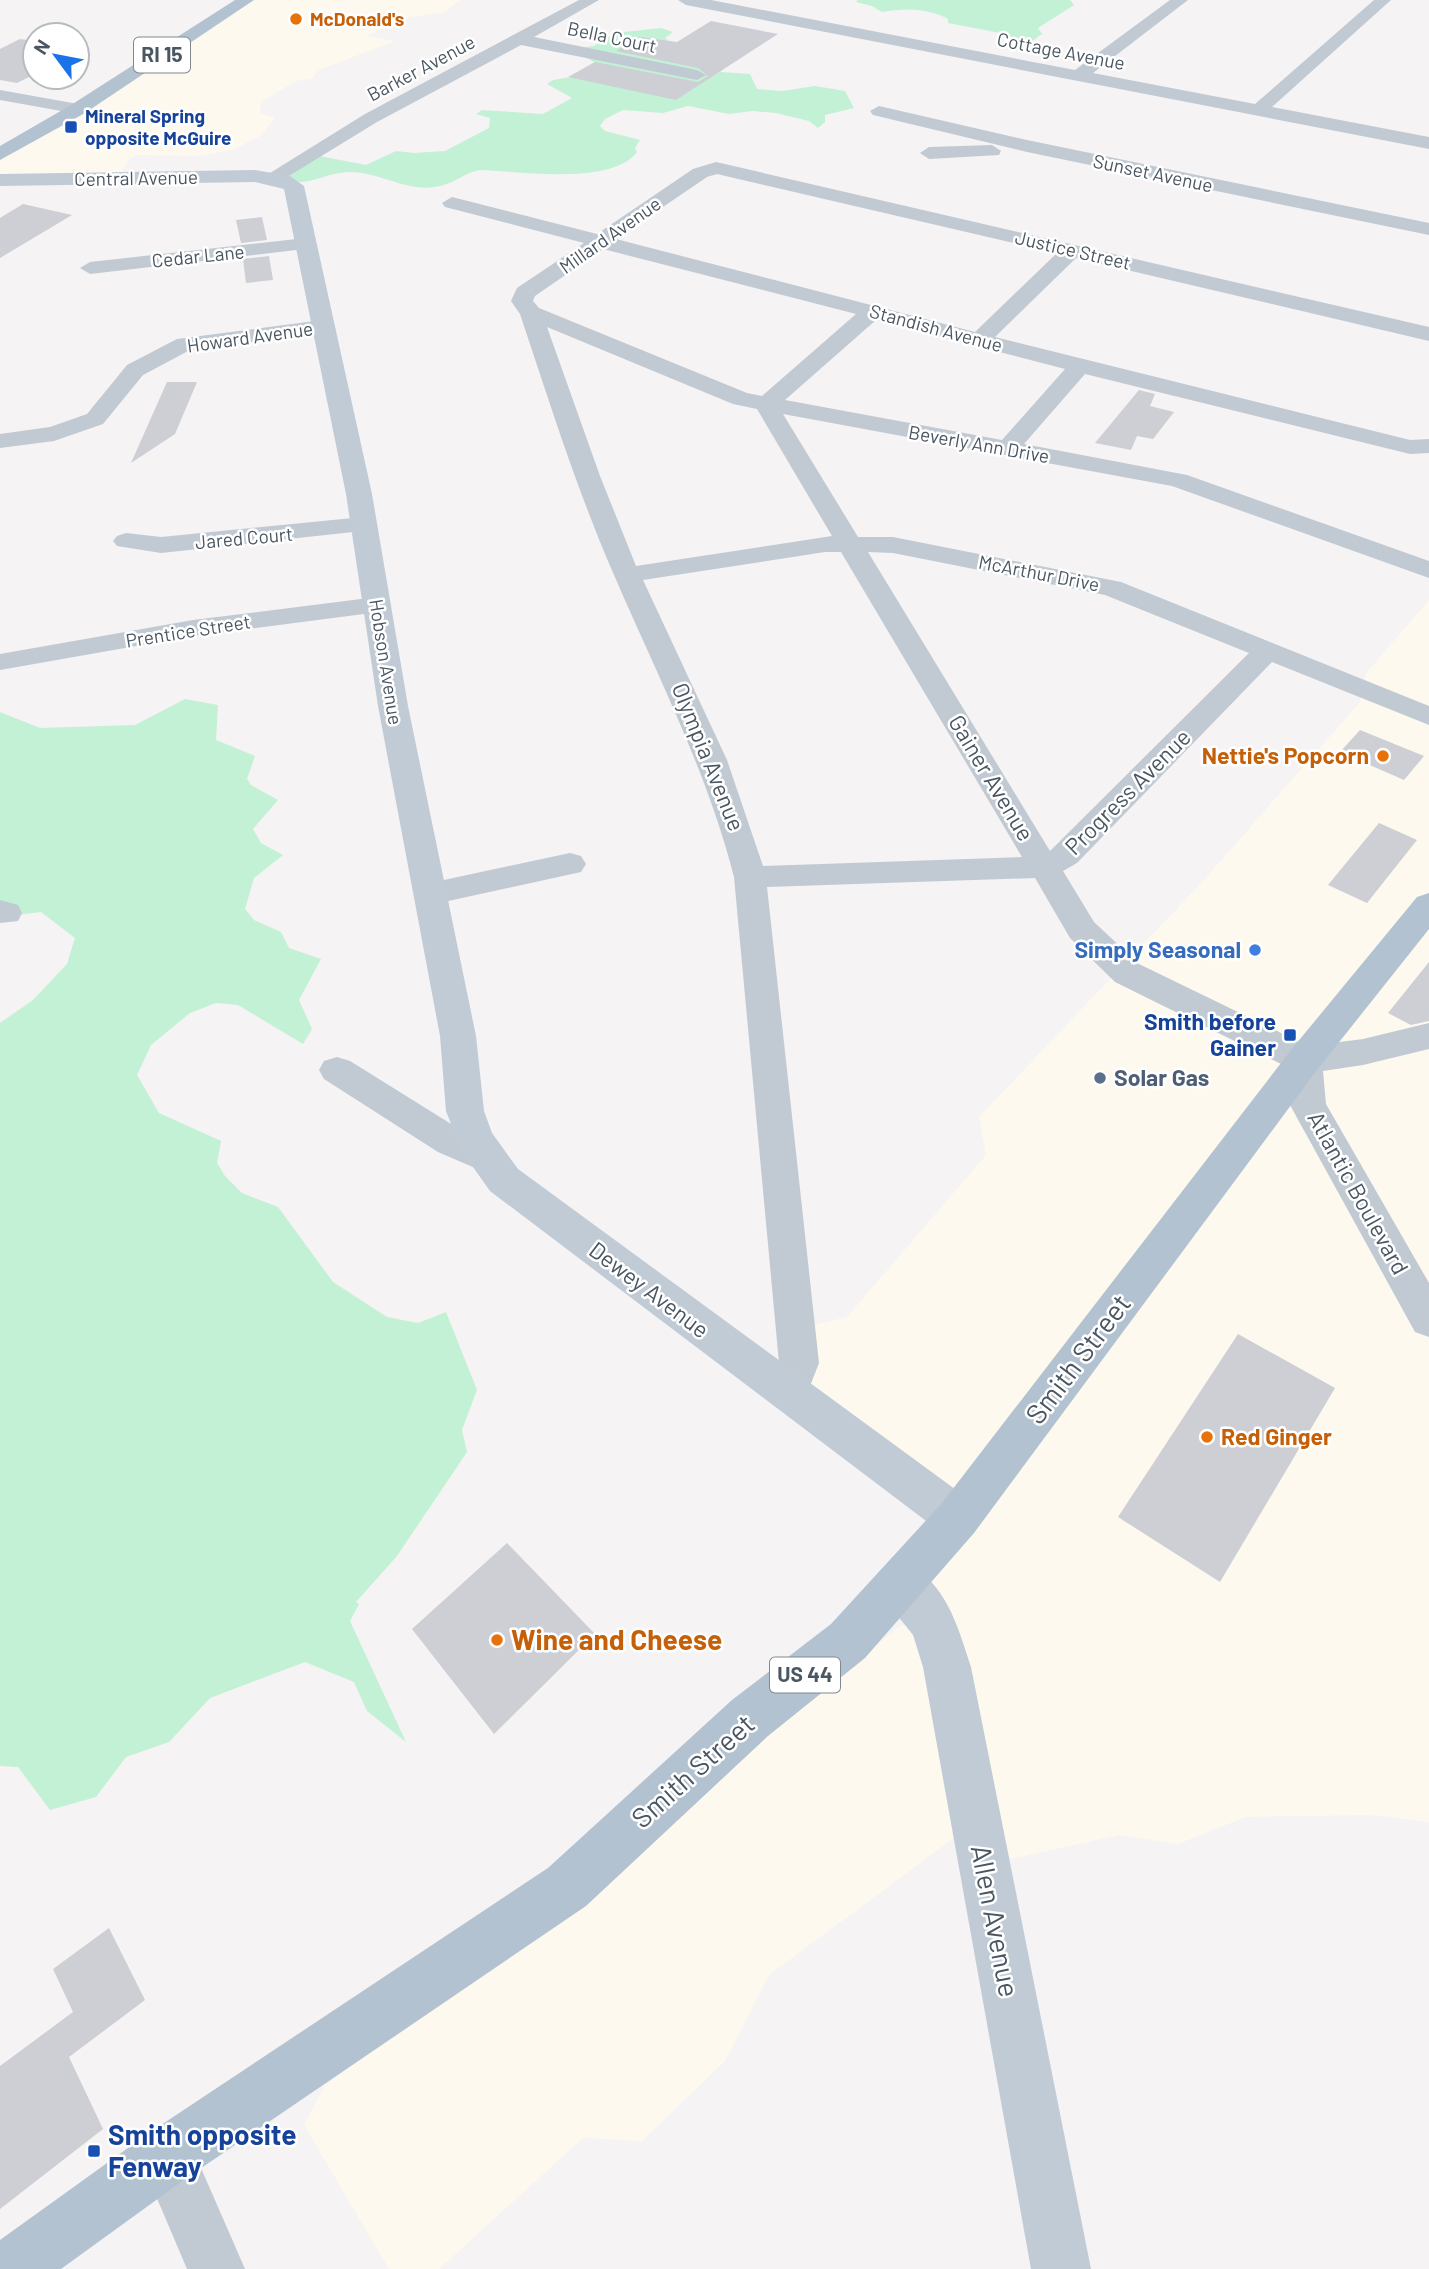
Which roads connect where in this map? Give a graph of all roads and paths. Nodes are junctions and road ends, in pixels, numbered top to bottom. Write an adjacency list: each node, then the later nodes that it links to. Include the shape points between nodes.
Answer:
1 (246, 0): 12 (main road, RI 15)
2 (592, 0): 8 (street, Barker Avenue)
3 (686, 0): 7 (street, Cottage Avenue)
4 (793, 0): 7 (street)
5 (1180, 0): 10 (street)
6 (1382, 0): 13 (street)
7 (776, 17): 10 (street, Cottage Avenue)
8 (518, 39): 9 (street, Bella Court); 22 (street, Barker Avenue, via 371,118)
9 (697, 75)
10 (1078, 76): 13 (street, Cottage Avenue)
11 (0, 95): 12 (street)
12 (78, 108): 20 (main road, RI 15)
13 (1259, 110): 16 (street, Cottage Avenue)
14 (879, 111): 18 (street, Sunset Avenue)
15 (1429, 137): 16 (street)
16 (1402, 138): 17 (street, Cottage Avenue)
17 (1429, 143)
18 (1027, 146): 19 (street); 25 (street, Sunset Avenue)
19 (929, 153)
20 (0, 154)
21 (716, 168): 26 (street, Millard Avenue, via 701,173); 28 (street, Justice Street)
22 (272, 178): 23 (street, Central Avenue); 27 (street, Hobson Avenue, via 294,186)
23 (0, 180)
24 (452, 203): 26 (street, Standish Avenue)
25 (1429, 229)
26 (601, 242): 30 (street, Standish Avenue); 31 (street, Millard Avenue, via 525,293 522,301)
27 (306, 244): 29 (street, Cedar Lane); 32 (street, Hobson Avenue)
28 (1072, 250): 33 (street, Justice Street); 34 (street)
29 (89, 268)
30 (873, 311): 34 (street, Standish Avenue); 36 (street)
31 (531, 313): 36 (street, Beverly Ann Drive, via 723,393); 44 (street, Olympia Avenue, via 587,481)
32 (322, 327): 37 (street, Howard Avenue, via 185,344 135,370 95,419 62,432); 40 (street, Hobson Avenue)
33 (1429, 334)
34 (981, 339): 35 (street, Standish Avenue)
35 (1080, 366): 38 (street, Standish Avenue, via 1402,446); 39 (street)
36 (766, 405): 39 (street, Beverly Ann Drive); 42 (street, Gainer Avenue)
37 (0, 441)
38 (1425, 447)
39 (1006, 450): 43 (street, Beverly Ann Drive, via 1197,485)
40 (363, 525): 41 (street, Jared Court, via 161,545); 45 (street, Hobson Avenue)
41 (126, 541)
42 (851, 543): 44 (street, McArthur Drive); 46 (street, McArthur Drive, via 894,545 1112,588); 50 (street, Gainer Avenue)
43 (1429, 570)
44 (627, 575): 51 (street, Olympia Avenue, via 715,764 740,832)
45 (377, 605): 47 (street, Prentice Street, via 193,628); 52 (street, Hobson Avenue)
46 (1267, 651): 48 (street, McArthur Drive); 50 (street, Progress Avenue, via 1066,856)
47 (0, 662)
48 (1429, 716)
49 (570, 864): 52 (street)
50 (1045, 867): 51 (street, Progress Avenue); 55 (street, Gainer Avenue, via 1082,930 1127,973)
51 (750, 877): 59 (street, Olympia Avenue, via 799,1363)
52 (430, 894): 57 (street, Hobson Avenue, via 458,1037 465,1111 475,1139)
53 (1429, 905): 55 (main road, Smith Street / US 44)
54 (1429, 1036): 55 (street)
55 (1304, 1060): 58 (street, Atlantic Boulevard, via 1308,1105); 60 (main road, Smith Street / US 44)
56 (337, 1070): 57 (street, Dewey Avenue, via 451,1142)
57 (489, 1159): 59 (street, Dewey Avenue, via 504,1180)
58 (1429, 1320)
59 (788, 1391): 60 (street, Dewey Avenue)
60 (958, 1518): 61 (main road, Smith Street / US 44)
61 (902, 1584): 62 (main road, Smith Street / US 44, via 848,1641 751,1718 567,1887); 65 (street, Allen Avenue, via 933,1623 947,1667)
62 (167, 2156): 63 (main road, Smith Street / US 44); 64 (street)
63 (10, 2269)
64 (216, 2269)
65 (1061, 2269)

